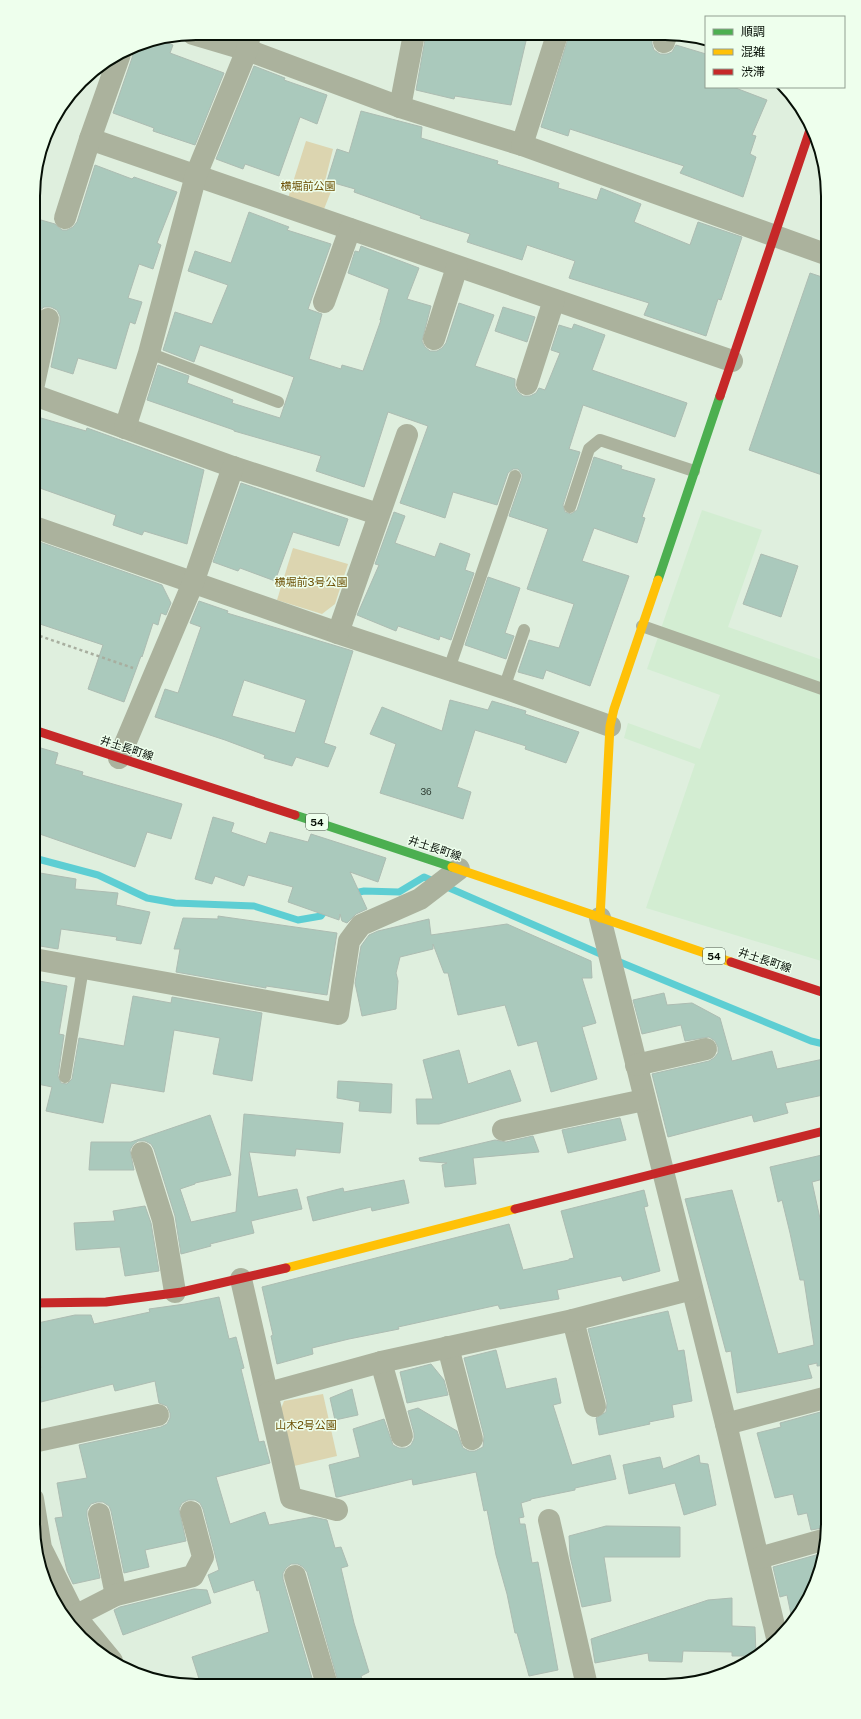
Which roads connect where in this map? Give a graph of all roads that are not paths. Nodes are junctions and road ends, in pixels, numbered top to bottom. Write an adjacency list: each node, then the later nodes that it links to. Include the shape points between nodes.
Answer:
1 (413, 40): 5 (street)
2 (555, 40): 8 (street)
3 (248, 41): 5 (street); 9 (street)
4 (117, 61): 7 (street)
5 (400, 107): 8 (street)
6 (808, 135): 12 (street)
7 (90, 139): 9 (street); 10 (street)
8 (522, 145): 12 (street)
9 (196, 176): 11 (street); 19 (street)
10 (65, 218)
11 (350, 229): 14 (street); 16 (street)
12 (776, 234): 13 (street); 21 (street)
13 (821, 251)
14 (457, 267): 15 (street); 18 (street)
15 (554, 300): 21 (street); 22 (street)
16 (324, 302)
17 (48, 319): 20 (street)
18 (434, 339)
19 (149, 353): 24 (lane); 25 (street)
20 (40, 356)
21 (732, 361): 28 (street)
22 (527, 384)
23 (40, 397): 25 (street)
24 (278, 402)
25 (125, 428): 27 (street)
26 (407, 435): 31 (street)
27 (233, 468): 31 (street); 33 (street)
28 (694, 471): 30 (lane, via 600,440 589,449); 34 (street)
29 (515, 476): 37 (lane)
30 (570, 507)
31 (378, 514): 36 (street)
32 (40, 529): 33 (street)
33 (193, 583): 36 (street); 42 (street)
34 (642, 626): 39 (lane); 40 (street)
35 (524, 630): 38 (lane)
36 (338, 633): 37 (street)
37 (449, 669): 38 (street)
38 (504, 688): 40 (street)
39 (821, 688)
40 (610, 726): 44 (street)
41 (40, 732): 42 (street, 井土長町線 / 54)
42 (119, 758): 43 (street, 井土長町線 / 54)
43 (456, 871): 44 (street, 井土長町線 / 54); 46 (street, via 420,899 361,925 349,942 338,1014)
44 (600, 918): 47 (street, 井土長町線 / 54); 49 (street)
45 (40, 960): 46 (street)
46 (83, 968): 50 (lane)
47 (821, 992)
48 (706, 1049): 49 (street)
49 (636, 1066): 51 (street)
50 (65, 1077)
51 (644, 1100): 52 (street); 55 (street)
52 (503, 1130)
53 (821, 1135): 55 (street)
54 (142, 1153): 58 (street, via 164,1220)
55 (662, 1172): 56 (street); 57 (street)
56 (241, 1279): 58 (street); 63 (street)
57 (692, 1290): 60 (street); 67 (street)
58 (175, 1292): 59 (street, via 106,1302)
59 (40, 1303)
60 (573, 1320): 61 (street); 65 (street)
61 (448, 1347): 62 (street); 69 (street)
62 (380, 1362): 63 (street); 68 (street)
63 (268, 1393): 71 (street, via 291,1498)
64 (821, 1399): 67 (street)
65 (595, 1406)
66 (158, 1415): 70 (street)
67 (726, 1424): 77 (street)
68 (402, 1436)
69 (472, 1439)
70 (40, 1440)
71 (337, 1510)
72 (191, 1512): 79 (street, via 203,1557 193,1576)
73 (99, 1514): 79 (street)
74 (549, 1520): 84 (street)
75 (820, 1541): 77 (street)
76 (43, 1551): 80 (street)
77 (759, 1558): 81 (street)
78 (295, 1576): 83 (street)
79 (116, 1595): 80 (street)
80 (75, 1616): 82 (street)
81 (776, 1632)
82 (99, 1645)
83 (325, 1679)
84 (585, 1679)

